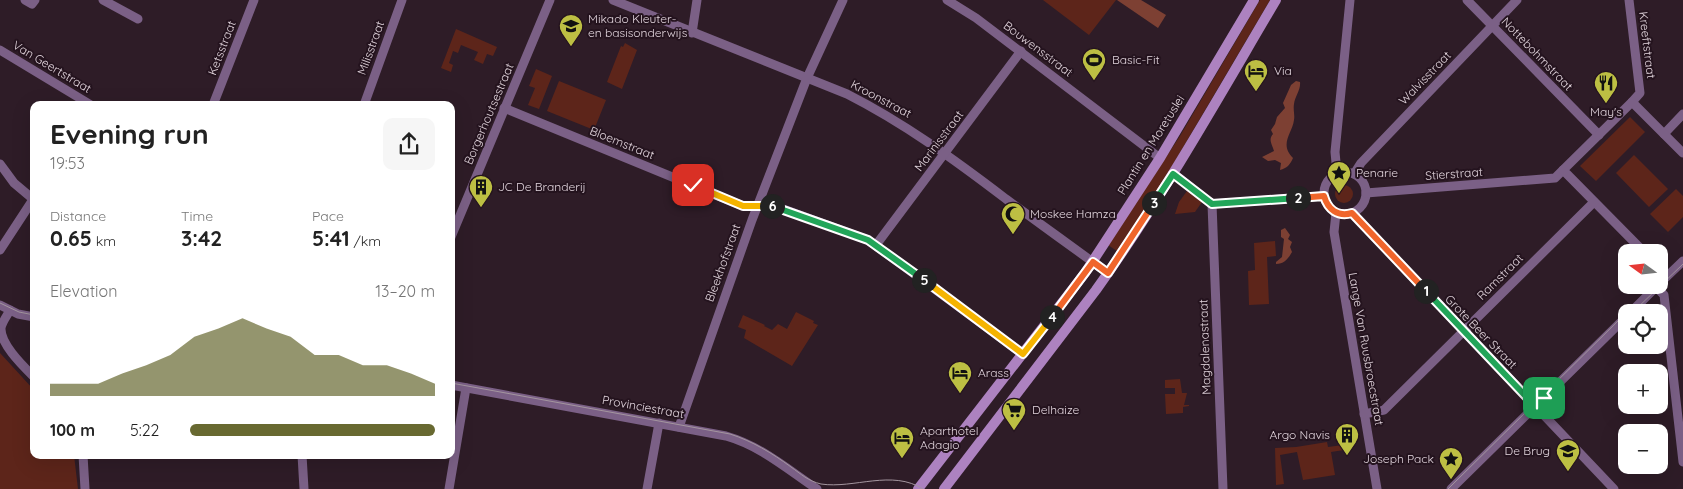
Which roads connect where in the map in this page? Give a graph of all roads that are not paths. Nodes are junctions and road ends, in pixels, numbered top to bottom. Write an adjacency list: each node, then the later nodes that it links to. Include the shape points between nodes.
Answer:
1 (26, 0): 2 (street, via 32,4)
2 (35, 0)
3 (103, 0): 17 (street)
4 (254, 0): 24 (street, Ketsstraat)
5 (402, 0): 25 (street, Milisstraat)
6 (550, 0): 27 (street, Borgerhoutsestraat)
7 (613, 0): 19 (street, Kroonstraat)
8 (697, 0): 19 (street)
9 (843, 0): 22 (street, Bleekhofstraat)
10 (947, 0): 21 (street, Bouwensstraat)
11 (1254, 0): 33 (main road, Plantin en Moretuslei)
12 (1276, 0): 37 (main road)
13 (1350, 0): 36 (street, via 1335,152)
14 (1467, 0): 18 (street, Nottebohmstraat)
15 (1517, 0): 18 (street, Walvisstraat)
16 (1629, 0): 26 (street, Kreeftstraat, via 1640,93)
17 (138, 19)
18 (1492, 26): 30 (street, Nottebohmstraat); 38 (street, Walvisstraat)
19 (692, 33): 22 (street, Kroonstraat)
20 (0, 50): 23 (street, Van Geertstraat)
21 (1021, 51): 31 (street, Marinisstraat); 33 (street, Bouwensstraat)
22 (807, 78): 31 (street, Kroonstraat, via 870,106); 45 (street, Bleekhofstraat)
23 (84, 101)
24 (215, 101)
25 (365, 101)
26 (1632, 102): 29 (street); 30 (street)
27 (504, 108): 45 (street, Bloemstraat, via 743,206); 48 (street, Borgerhoutsestraat)
28 (1680, 117): 29 (street)
29 (1664, 134): 32 (street)
30 (1599, 135): 35 (street)
31 (945, 153): 50 (street, Marinisstraat); 53 (street, Kroonstraat)
32 (1683, 153)
33 (1160, 158): 53 (main road, Plantin en Moretuslei)
34 (0, 164): 40 (street, via 14,184)
35 (1563, 170): 39 (street, Stierstraat, via 1555,178 1543,180); 42 (street)
36 (1338, 173): 38 (street); 41 (street, via 1326,182)
37 (1173, 174): 44 (street); 54 (main road)
38 (1354, 174): 39 (street)
39 (1366, 193): 47 (street, via 1362,205)
40 (30, 196)
41 (1324, 196): 44 (street); 46 (street)
42 (1594, 202): 49 (street); 63 (street, Ramstraat)
43 (30, 203): 51 (street)
44 (1212, 204): 84 (street, Magdalenastraat)
45 (758, 205): 50 (street, Bloemstraat, via 775,206); 71 (street, Bleekhofstraat)
46 (1336, 213): 47 (street); 69 (street, Lange Van Ruusbroecstraat, via 1334,232)
47 (1352, 213): 63 (street, Grote Beer Straat)
48 (455, 227)
49 (1636, 244)
50 (876, 245): 64 (street, Bloemstraat)
51 (0, 250)
52 (1683, 261): 55 (street)
53 (1093, 262): 54 (street, Kroonstraat); 64 (main road, Plantin en Moretuslei)
54 (1108, 273): 83 (main road)
55 (1668, 276)
56 (1650, 294): 58 (street)
57 (1663, 294): 76 (street)
58 (1639, 304)
59 (0, 305): 60 (street)
60 (10, 310): 61 (street); 65 (street, via 1,326 1,338)
61 (30, 317)
62 (1618, 325): 68 (street)
63 (1464, 332): 68 (street, Grote Beer Straat); 69 (street, Ramstraat, via 1384,410)
64 (1023, 354): 82 (main road, Plantin en Moretuslei)
65 (30, 373)
66 (455, 386): 67 (street, Provinciestraat)
67 (466, 388): 70 (street, Provinciestraat); 72 (street)
68 (1535, 406): 86 (street); 87 (street, Grote Beer Straat)
69 (1364, 414): 85 (street, Lange Van Ruusbroecstraat)
70 (659, 423): 71 (street, Provinciestraat); 80 (street)
71 (680, 427): 81 (street, Provinciestraat, via 752,445)
72 (455, 457)
73 (84, 459): 77 (street)
74 (302, 459): 78 (street)
75 (455, 459): 79 (street)
76 (1683, 462)
77 (85, 489)
78 (304, 489)
79 (450, 489)
80 (647, 489)
81 (816, 489)
82 (918, 489)
83 (944, 489)
84 (1223, 489)
85 (1377, 489)
86 (1451, 489)
87 (1614, 489)

